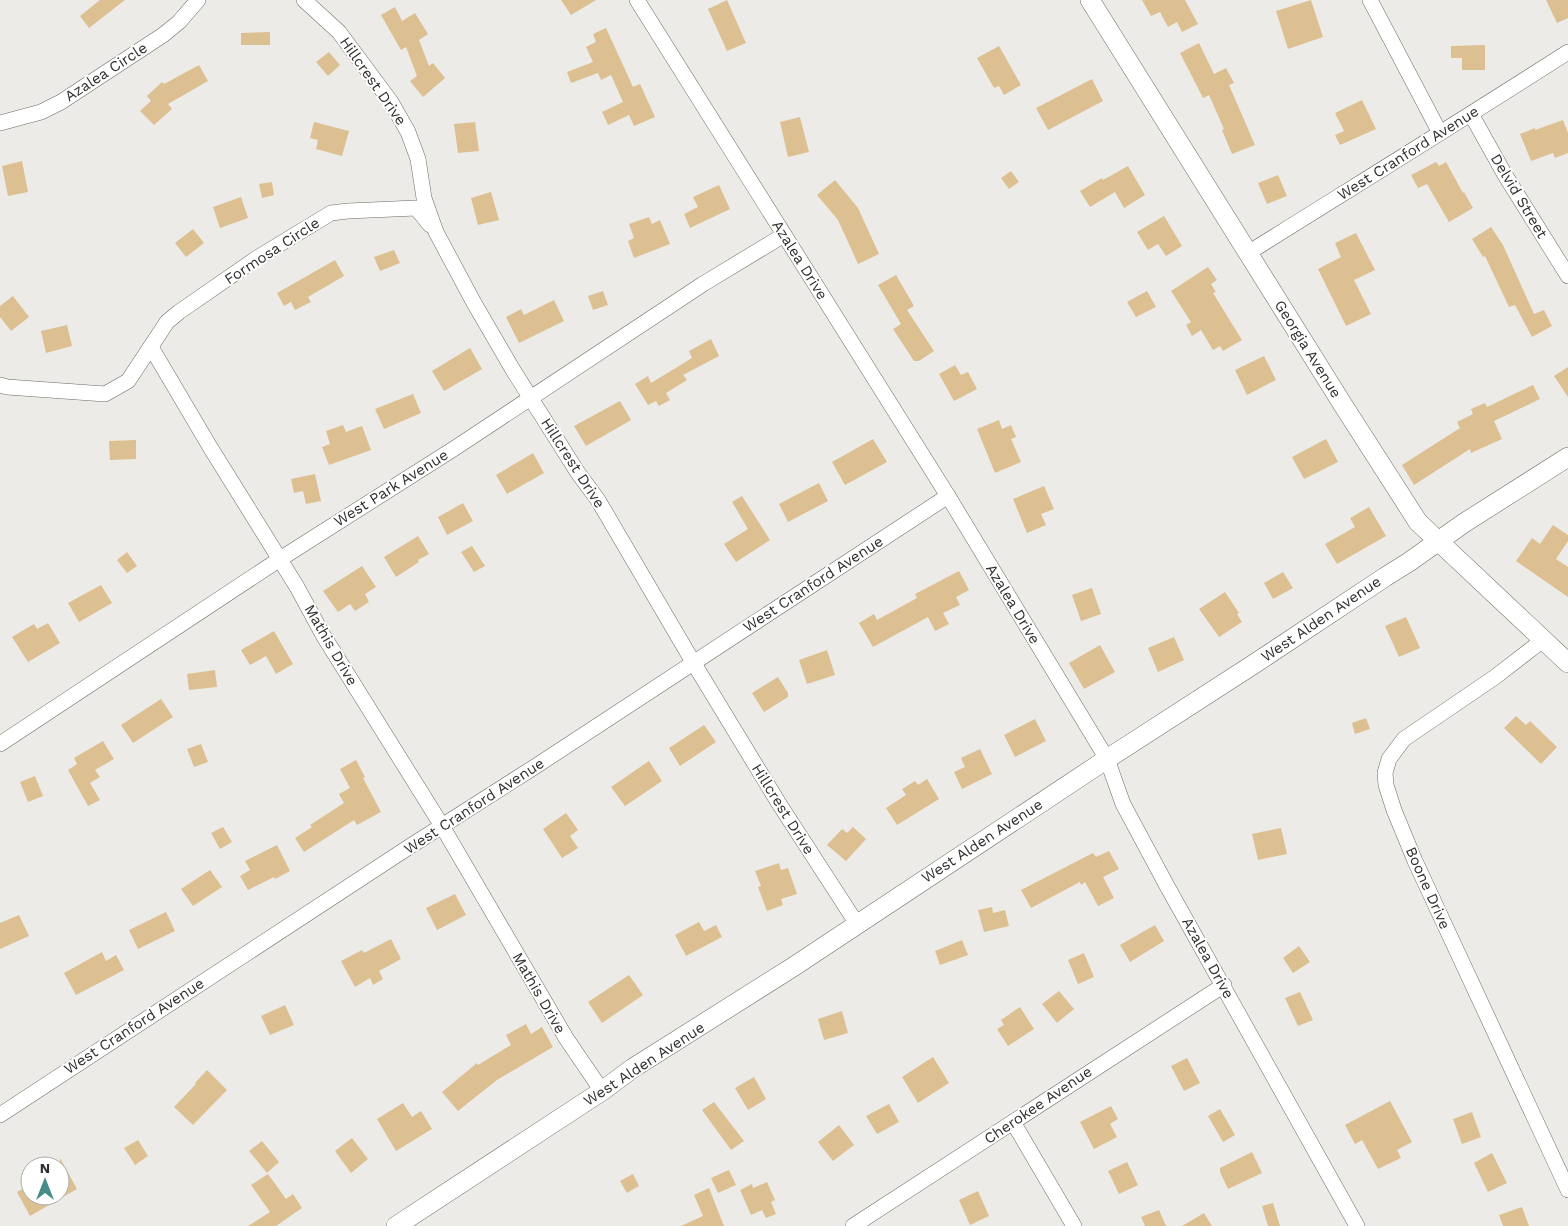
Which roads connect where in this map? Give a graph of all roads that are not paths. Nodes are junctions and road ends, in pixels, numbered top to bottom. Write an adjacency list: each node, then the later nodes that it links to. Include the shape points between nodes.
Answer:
1 (198, 0): 8 (street, Azalea Circle, via 163,35 61,102 41,112)
2 (304, 0): 10 (street, Hillcrest Drive, via 340,32 391,102 418,159 424,198)
3 (637, 0): 11 (street, Azalea Drive)
4 (1090, 0): 12 (street, Georgia Avenue)
5 (1370, 0): 9 (street)
6 (1568, 52): 7 (street, West Cranford Avenue)
7 (1471, 114): 9 (street, West Cranford Avenue); 13 (street, Delvid Street)
8 (0, 122)
9 (1440, 133): 12 (street, West Cranford Avenue)
10 (436, 232): 14 (street, Formosa Circle, via 416,208 331,214 257,258 179,312 167,322); 16 (street, Hillcrest Drive)
11 (784, 235): 16 (street, West Park Avenue, via 703,284); 18 (street, Azalea Drive)
12 (1248, 253): 19 (street, Georgia Avenue, via 1418,522)
13 (1568, 276)
14 (151, 347): 15 (street, via 128,381 105,394); 20 (street, Mathis Drive)
15 (0, 385)
16 (531, 398): 20 (street, West Park Avenue); 22 (street, Hillcrest Drive, via 598,500)
17 (1568, 457): 19 (street, West Alden Avenue)
18 (948, 496): 22 (street, West Cranford Avenue); 25 (street, Azalea Drive)
19 (1438, 542): 21 (street, Georgia Avenue); 25 (street, West Alden Avenue)
20 (280, 559): 24 (street, West Park Avenue); 26 (street, Mathis Drive, via 323,635)
21 (1543, 640): 23 (street, Georgia Avenue); 32 (street, Boone Drive, via 1404,739 1389,759 1385,773 1394,810 1415,861)
22 (693, 662): 26 (street, West Cranford Avenue); 27 (street, Hillcrest Drive)
23 (1568, 663)
24 (0, 744)
25 (1107, 759): 27 (street, West Alden Avenue); 28 (street, Azalea Drive, via 1123,804)
26 (442, 826): 29 (street, Mathis Drive, via 566,1038); 30 (street, West Cranford Avenue)
27 (857, 924): 29 (street, West Alden Avenue, via 633,1068)
28 (1224, 985): 31 (street, Cherokee Avenue); 36 (street, Azalea Drive)
29 (602, 1092): 33 (street, West Alden Avenue)
30 (0, 1115)
31 (1013, 1122): 34 (street, Cherokee Avenue); 35 (street)
32 (1568, 1190)
33 (396, 1226)
34 (853, 1226)
35 (1074, 1226)
36 (1357, 1226)

